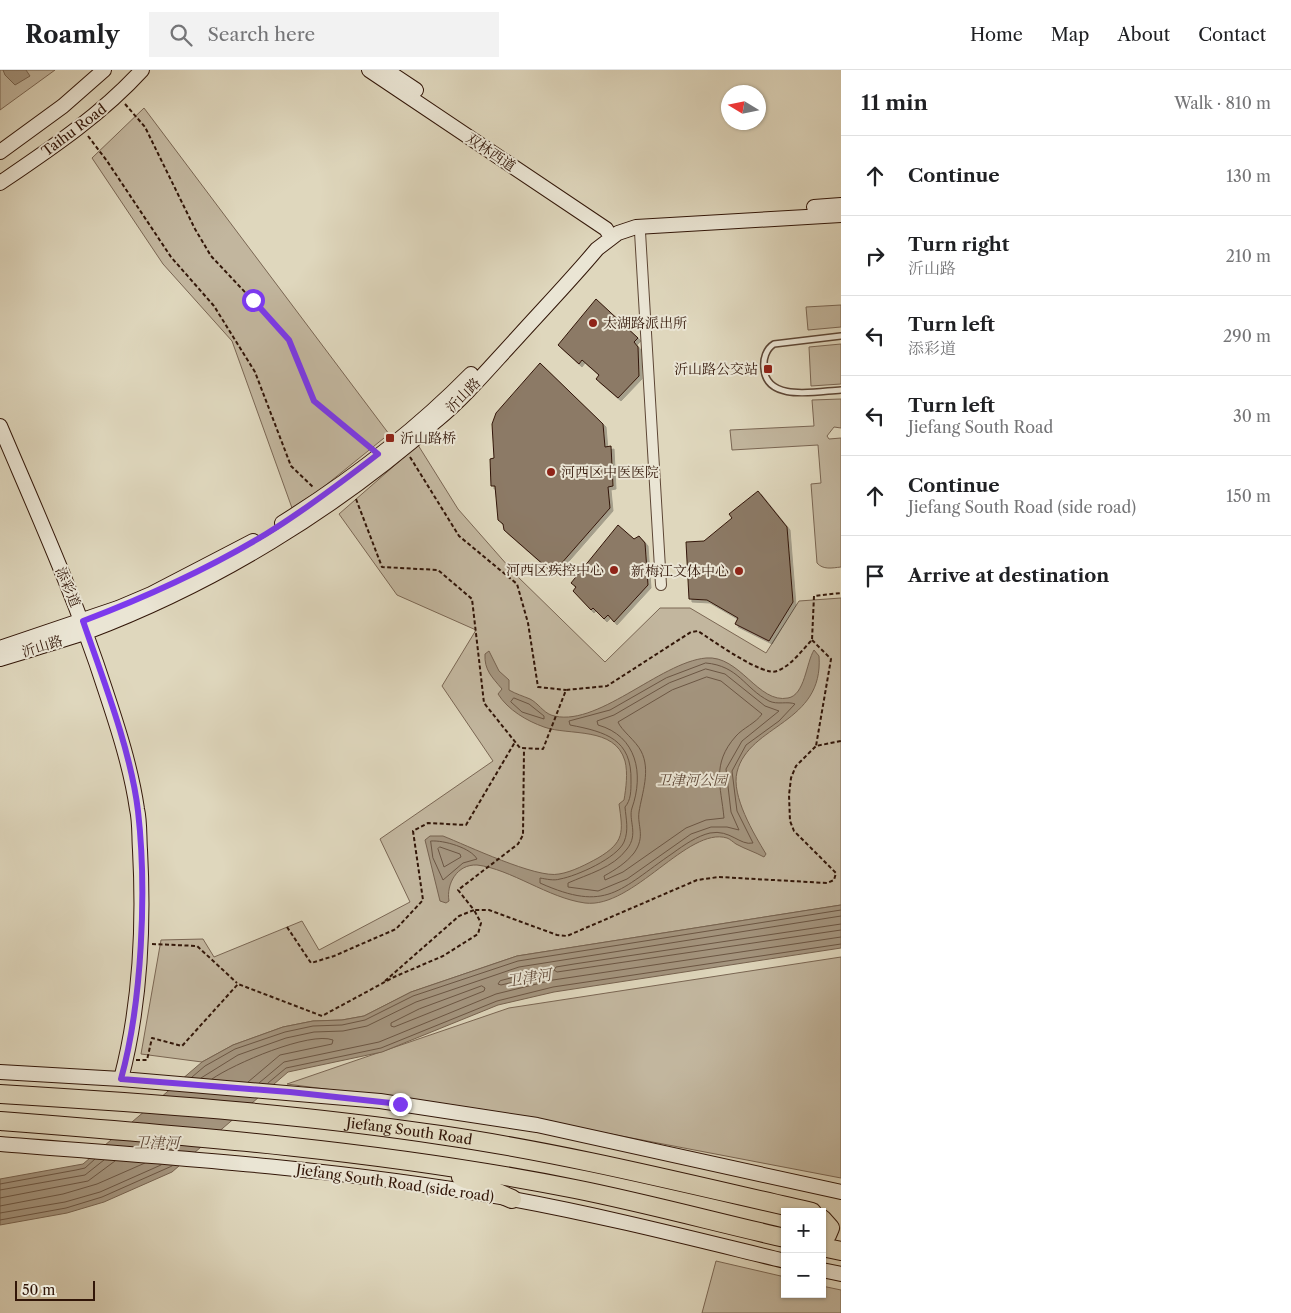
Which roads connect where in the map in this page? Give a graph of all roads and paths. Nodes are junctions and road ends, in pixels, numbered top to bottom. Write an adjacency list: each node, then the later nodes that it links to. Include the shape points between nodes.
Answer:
1 (104, 70): 7 (street, Taihu Road, via 63,106)
2 (142, 70): 5 (street, Taihu Road)
3 (369, 70): 13 (street, 双林西道)
4 (386, 70): 13 (street, 双林西道)
5 (117, 96): 6 (street, Taihu Road); 19 (path, via 144,127 212,256 289,340 314,401)
6 (80, 127): 8 (street, Taihu Road); 21 (path, via 107,161 171,257 214,306 255,372 290,466)
7 (0, 152)
8 (0, 183)
9 (841, 206): 10 (street)
10 (816, 212): 11 (street); 12 (street); 13 (street)
11 (841, 214)
12 (841, 227)
13 (612, 231): 18 (street, 沂山路, via 461,398); 19 (street, 沂山路, via 596,237 479,367)
14 (640, 232): 22 (street)
15 (841, 336): 16 (lane, via 774,344 767,351 764,368 770,384 780,390)
16 (841, 390)
17 (0, 426): 24 (street, 添彩道)
18 (404, 448): 20 (street, 沂山路); 28 (path, via 459,536 517,584 528,623 538,687)
19 (378, 454): 21 (street, 沂山路)
20 (352, 488): 24 (street, 沂山路, via 305,520 206,578 134,613); 29 (path, via 382,567 438,570 472,599 484,703)
21 (323, 496): 24 (street, 沂山路, via 264,535)
22 (661, 585)
23 (841, 593): 25 (path, via 814,596)
24 (85, 627): 26 (street, 沂山路); 27 (street, 沂山路); 35 (street, 添彩道, via 122,739 138,810 142,884)
25 (812, 640): 28 (path, via 784,668 772,673 698,631 691,632 607,686); 31 (path, via 831,659)
26 (0, 648)
27 (0, 659)
28 (566, 690): 32 (path, via 543,749)
29 (514, 742): 32 (path); 34 (path, via 466,825 428,824 412,831 423,900 396,929 311,963)
30 (841, 742): 31 (path)
31 (816, 746): 33 (path, via 796,766 791,778 790,821 794,831 836,873 834,880 827,883 719,877 696,880 567,936 489,910)
32 (524, 748): 33 (path, via 523,835 518,844 458,890)
33 (474, 910): 37 (path, via 459,916); 37 (path, via 481,923 478,934 443,956)
34 (287, 927)
35 (140, 944): 36 (path, via 197,946); 38 (street, 添彩道)
36 (238, 984): 37 (path, via 322,1016); 38 (path, via 182,1046 152,1038 147,1060)
37 (382, 984)
38 (126, 1061): 40 (street, 添彩道)
39 (0, 1072): 40 (street)
40 (121, 1079): 45 (street, via 290,1092 538,1125)
41 (0, 1094): 47 (highway, Jiefang South Road, via 319,1119 441,1135 570,1158)
42 (0, 1121): 44 (highway, via 314,1148)
43 (0, 1144): 46 (street, Jiefang South Road (side road), via 393,1181)
44 (438, 1166): 46 (highway); 52 (highway, via 574,1189)
45 (841, 1192)
46 (512, 1199): 55 (street, Jiefang South Road (side road))
47 (794, 1208)
48 (826, 1215): 49 (highway)
49 (841, 1219)
50 (826, 1224): 51 (highway, via 830,1228)
51 (826, 1236)
52 (781, 1237)
53 (826, 1248): 54 (highway)
54 (841, 1251)
55 (781, 1260)
56 (826, 1271): 57 (street)
57 (841, 1274)

